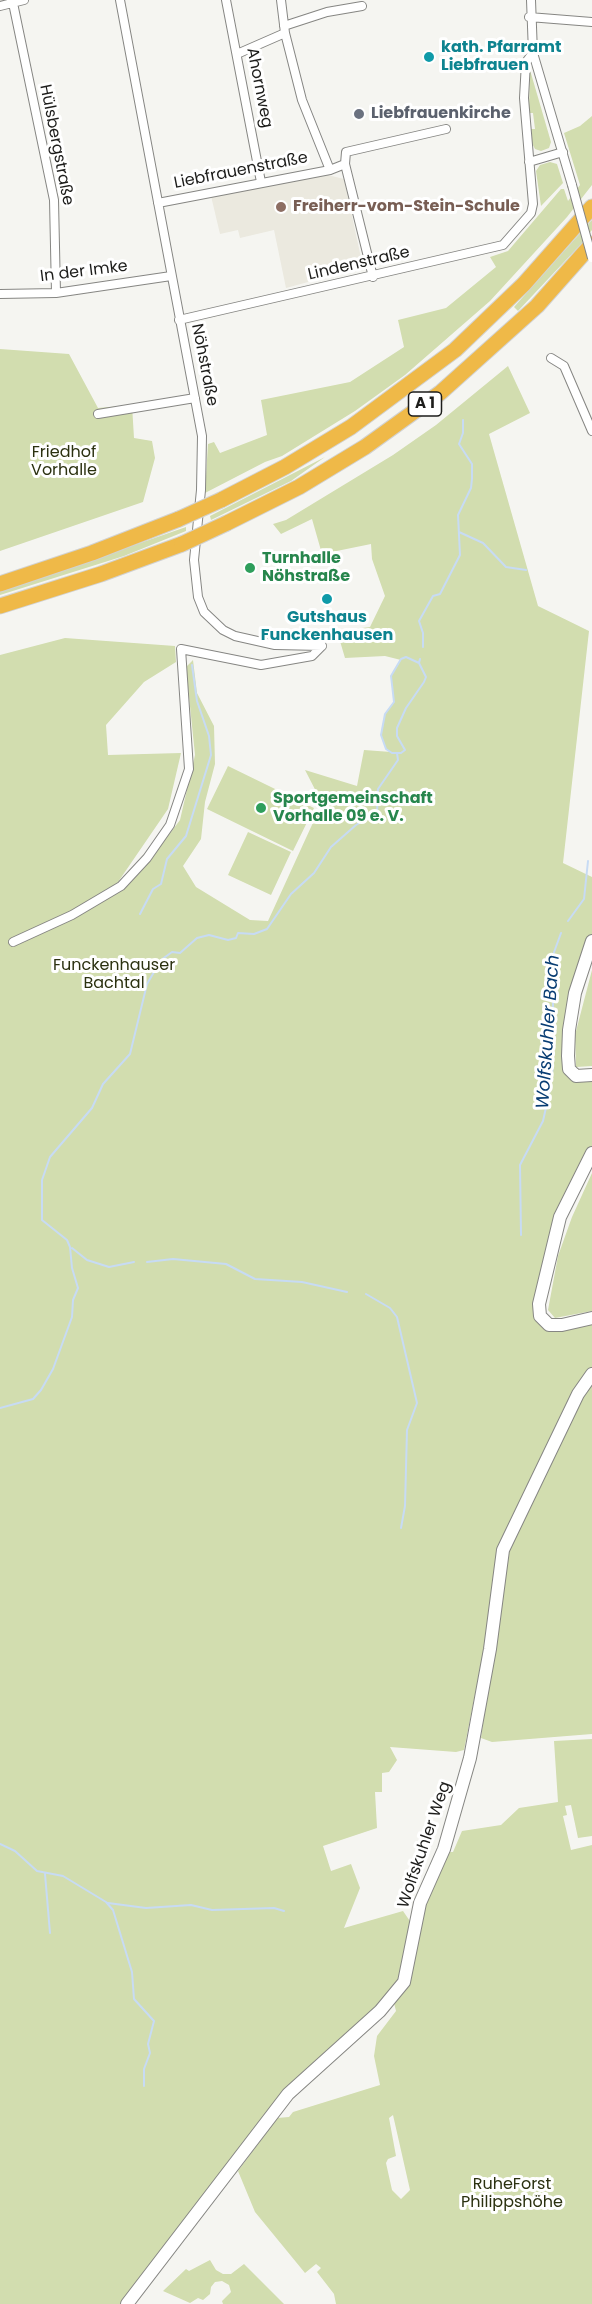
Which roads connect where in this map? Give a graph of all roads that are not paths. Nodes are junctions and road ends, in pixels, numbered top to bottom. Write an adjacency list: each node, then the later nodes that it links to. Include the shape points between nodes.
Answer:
1 (24, 0): 6 (street)
2 (120, 0): 20 (street, Nöhstraße)
3 (226, 0): 13 (street, Ahornweg)
4 (281, 0): 11 (street, Liebfrauenstraße)
5 (531, 0): 9 (street)
6 (13, 3): 7 (street); 26 (street, Hülsbergstraße, via 54,200)
7 (0, 6)
8 (362, 6): 11 (street, via 327,12)
9 (529, 17): 10 (street); 12 (street)
10 (592, 22)
11 (284, 30): 13 (street); 18 (street, Liebfrauenstraße, via 302,100)
12 (532, 53): 15 (street); 16 (street, via 526,62 524,98)
13 (237, 54): 19 (street, Ahornweg)
14 (446, 129): 17 (street, Liebfrauenstraße, via 346,152)
15 (563, 152): 16 (street); 23 (street, bridge)
16 (529, 162): 25 (street, Lindenstraße, via 531,213 500,246)
17 (345, 164): 18 (street, Liebfrauenstraße); 25 (street)
18 (330, 170): 19 (street, Liebfrauenstraße)
19 (261, 182): 20 (street, Liebfrauenstraße)
20 (158, 202): 24 (street, Nöhstraße)
21 (592, 207): 33 (highway, A 1, bridge, via 524,284 445,357 351,428 285,468 179,519)
22 (592, 244): 34 (highway, A 1, bridge, via 537,306 432,398 365,447 299,487 182,544)
23 (592, 258)
24 (171, 276): 26 (street, In der Imke); 28 (street, Nöhstraße)
25 (373, 277): 28 (street, Lindenstraße)
26 (56, 293): 27 (street, In der Imke)
27 (0, 294)
28 (179, 320): 30 (street, Nöhstraße)
29 (551, 358): 32 (street, via 564,366)
30 (195, 398): 31 (street); 36 (street, Nöhstraße, via 202,436 194,560 198,597 204,612 235,636 275,645 322,646 312,656 261,665 182,649 189,769 170,825 121,886 72,915)
31 (98, 414)
32 (592, 431)
33 (0, 584)
34 (0, 606)
35 (592, 941): 37 (street, via 576,993 568,1056 569,1069 576,1076)
36 (13, 942)
37 (592, 1075)
38 (592, 1153): 39 (street, via 560,1217 538,1304 540,1316 549,1325)
39 (592, 1318)
40 (592, 1374): 41 (street, Wolfskuhler Weg, via 578,1394 503,1550 470,1758 444,1849 420,1903 404,1982 380,2011 288,2094)
41 (127, 2304)

